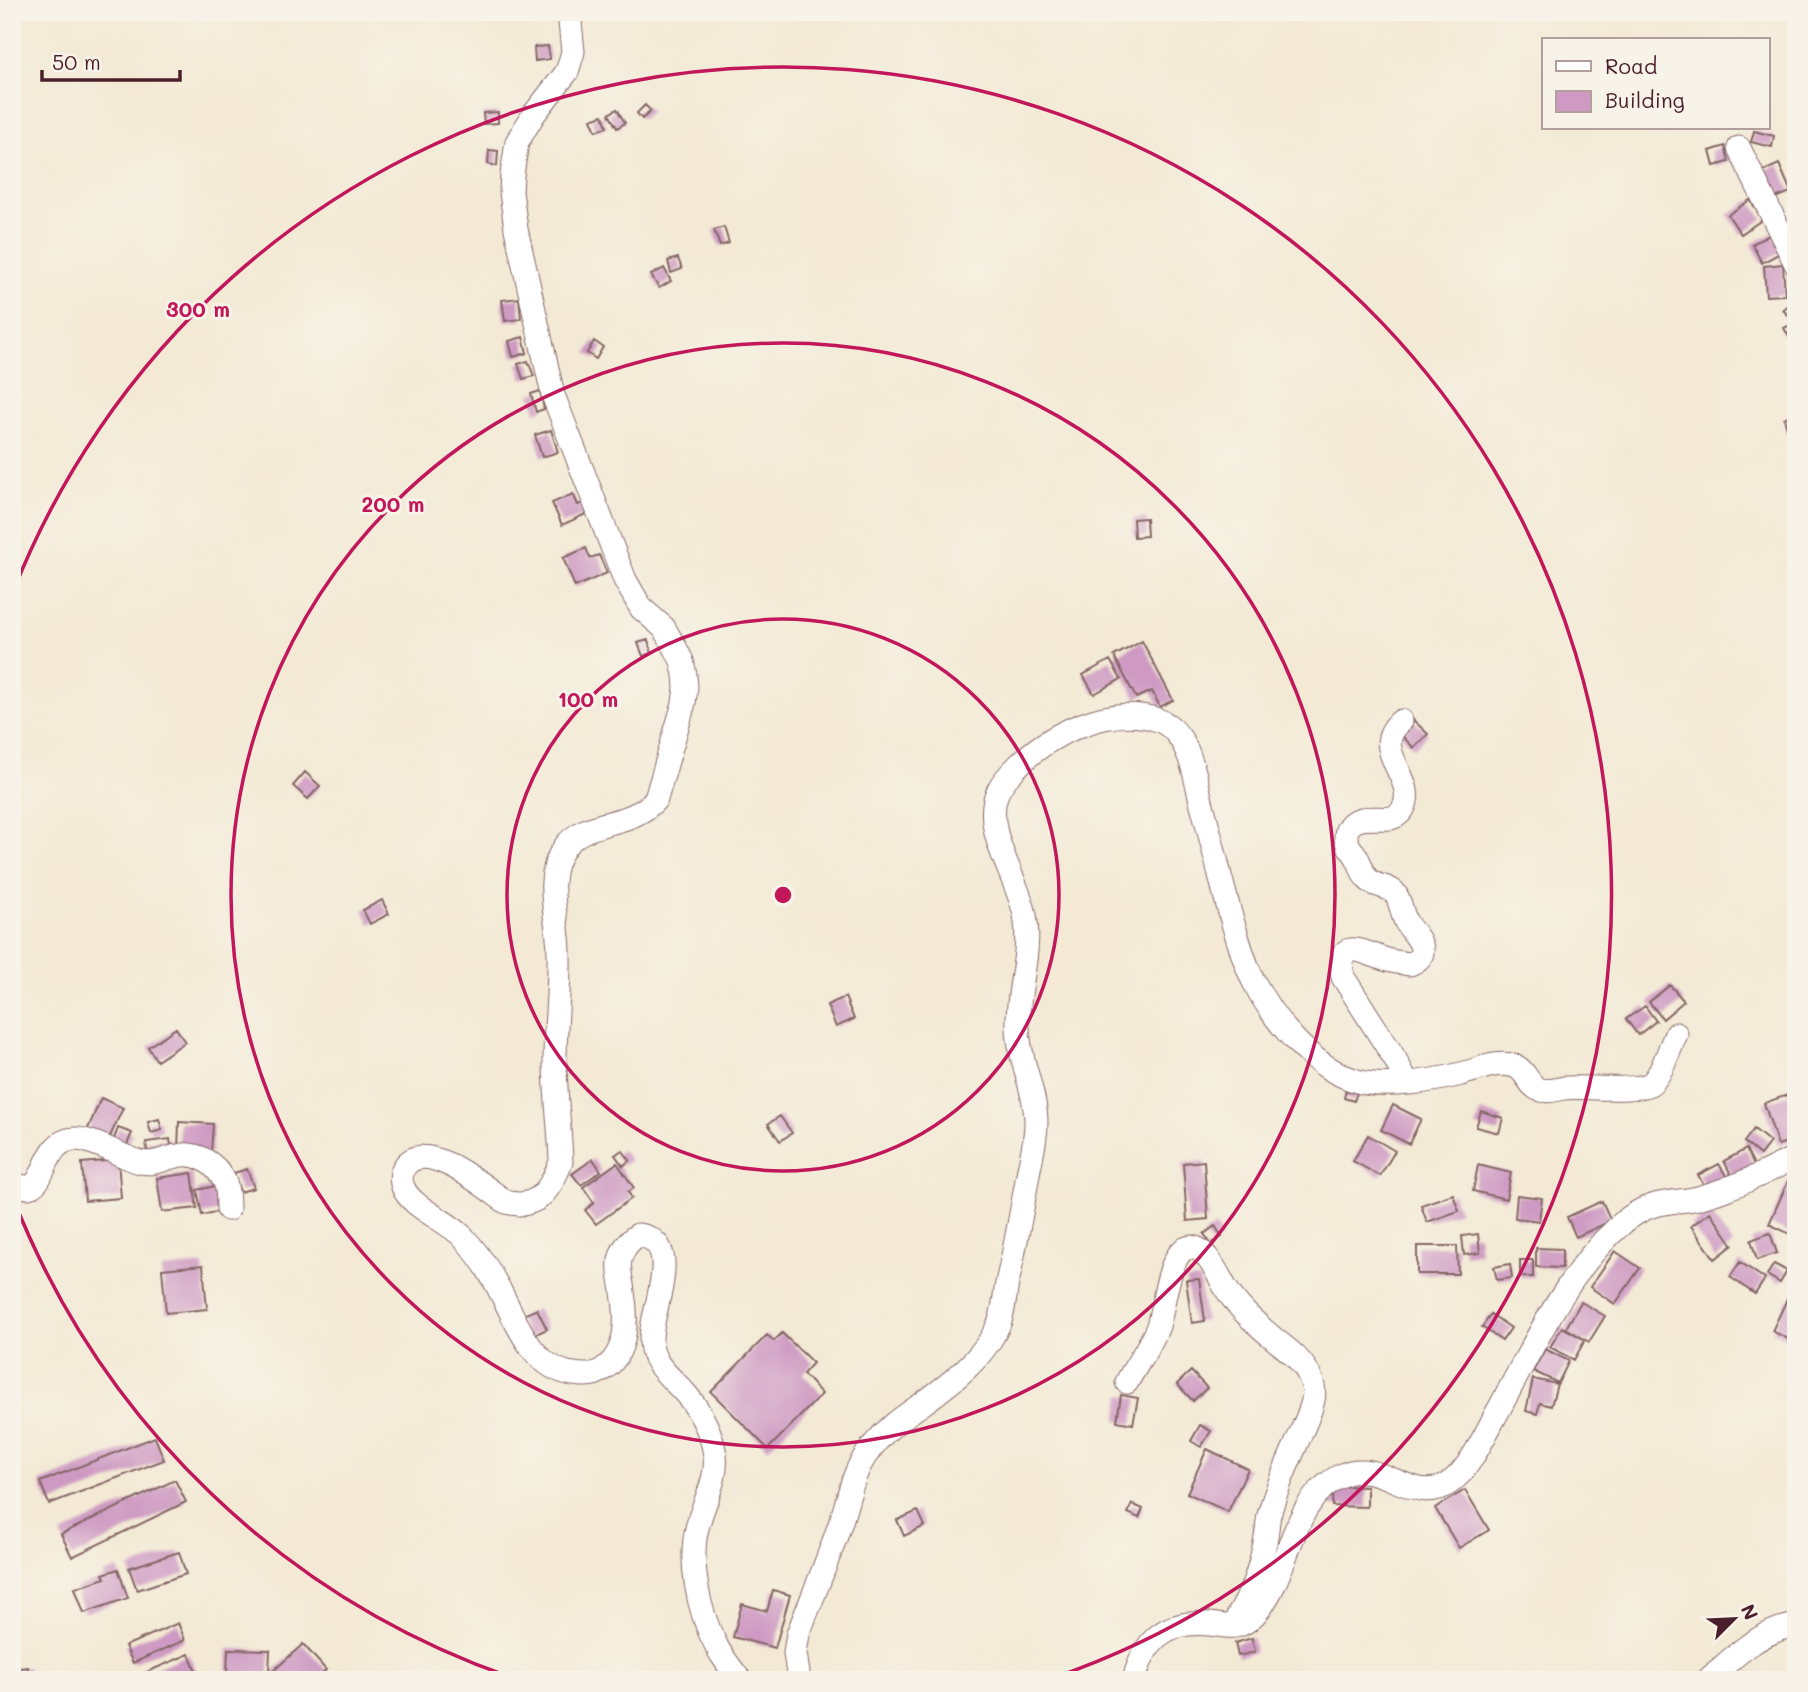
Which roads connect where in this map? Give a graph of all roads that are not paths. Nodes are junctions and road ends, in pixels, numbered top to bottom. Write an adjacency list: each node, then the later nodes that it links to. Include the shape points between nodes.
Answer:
1 (569, 12): 13 (street, via 573,52 567,72 517,142 512,184 516,229 553,396 625,580 641,608 664,628 682,661 684,704 656,799 649,808 574,836 556,863 555,1071 561,1162 556,1175 540,1196 525,1205 506,1202 449,1165 428,1157 407,1164 401,1181 416,1204 466,1240 494,1279 526,1340 553,1367 566,1373 590,1375 612,1362 625,1327 620,1259 638,1235 658,1245 663,1273 651,1344 654,1359 699,1413 715,1451 717,1466 697,1525 697,1582 716,1646)
2 (1738, 148): 3 (street)
3 (1796, 264)
4 (1401, 721): 6 (street, via 1393,727 1390,746 1405,790 1403,809 1392,818 1354,822 1346,834 1368,880 1397,895 1406,923 1421,944 1421,957 1410,964 1354,949 1342,956 1340,964 1343,977)
5 (1676, 1034): 6 (street, via 1658,1076 1638,1087 1539,1090 1522,1071 1504,1064)
6 (1407, 1082): 14 (street, via 1358,1081 1326,1068 1276,1017 1255,985 1242,952 1190,761 1171,727 1145,717 1102,719 1047,741 1024,759 1003,781 993,814 1025,913 1027,957 1018,1026 1036,1126 1000,1321 979,1355 939,1392 894,1424 863,1459 798,1634)
7 (1796, 1157): 12 (street, via 1728,1188 1647,1208 1615,1230 1552,1312 1480,1443 1454,1480 1432,1491 1420,1491 1368,1471 1355,1470 1335,1479 1305,1509 1262,1603 1242,1624)
8 (12, 1184): 9 (street, via 35,1184 53,1150 73,1139 151,1164 186,1154 197,1156 224,1182)
9 (228, 1209)
10 (1127, 1382): 12 (street, via 1157,1328 1173,1263 1186,1248 1194,1247 1210,1261 1231,1298 1291,1352 1310,1378 1314,1397 1310,1412 1269,1516 1256,1578)
11 (1796, 1625): 16 (street, via 1748,1645)
12 (1231, 1628): 15 (street, via 1209,1624 1169,1627 1147,1648)
13 (740, 1680)
14 (799, 1680)
15 (1134, 1680)
16 (1708, 1680)

